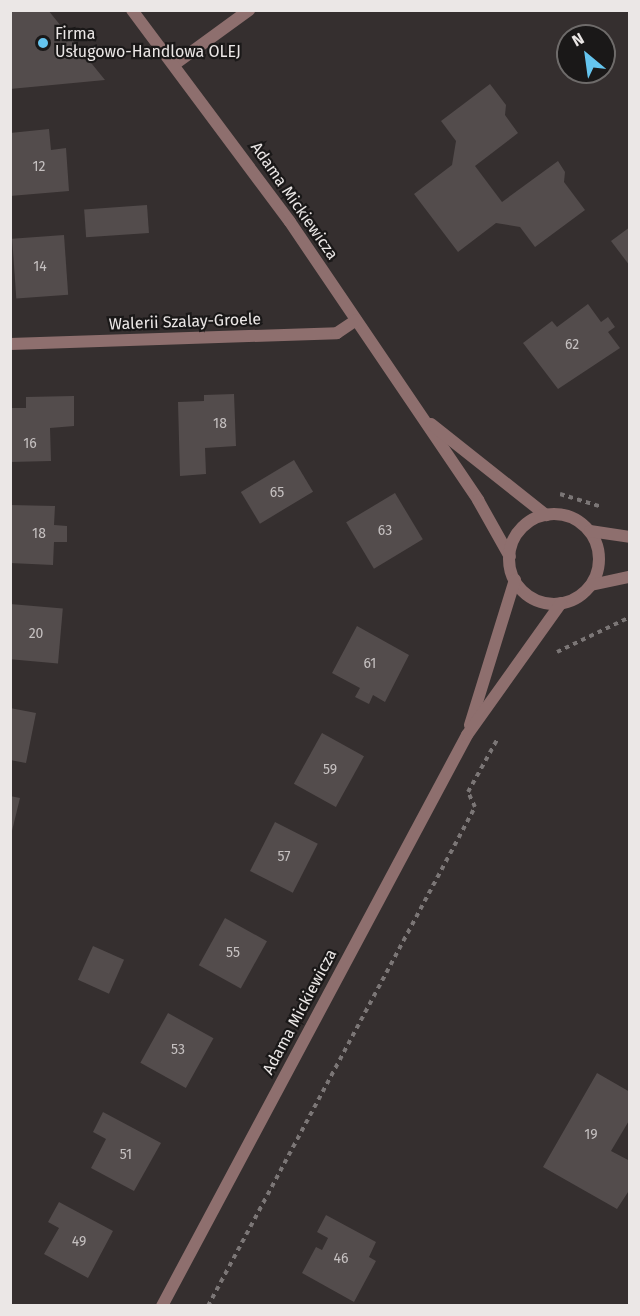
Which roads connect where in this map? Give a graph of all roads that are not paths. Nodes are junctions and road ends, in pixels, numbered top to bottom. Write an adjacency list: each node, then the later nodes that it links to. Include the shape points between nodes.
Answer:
1 (132, 10): 3 (street, Adama Mickiewicza)
2 (249, 10): 3 (street)
3 (175, 64): 4 (street, Adama Mickiewicza)
4 (356, 320): 5 (street, Walerii Szalay-Groele, via 337,333); 6 (street, Adama Mickiewicza)
5 (10, 344)
6 (422, 417): 7 (street, Adama Mickiewicza); 10 (street, Adama Mickiewicza, via 478,500)
7 (546, 515): 8 (street, via 576,520); 10 (street, via 522,528)
8 (590, 531): 9 (street); 13 (street, via 599,557)
9 (630, 537)
10 (510, 557): 12 (street)
11 (630, 577): 13 (street)
12 (515, 580): 14 (street, via 534,598); 15 (street, Adama Mickiewicza)
13 (591, 585): 14 (street)
14 (561, 603): 15 (street, Adama Mickiewicza)
15 (467, 735): 16 (street, Adama Mickiewicza)
16 (162, 1305)

